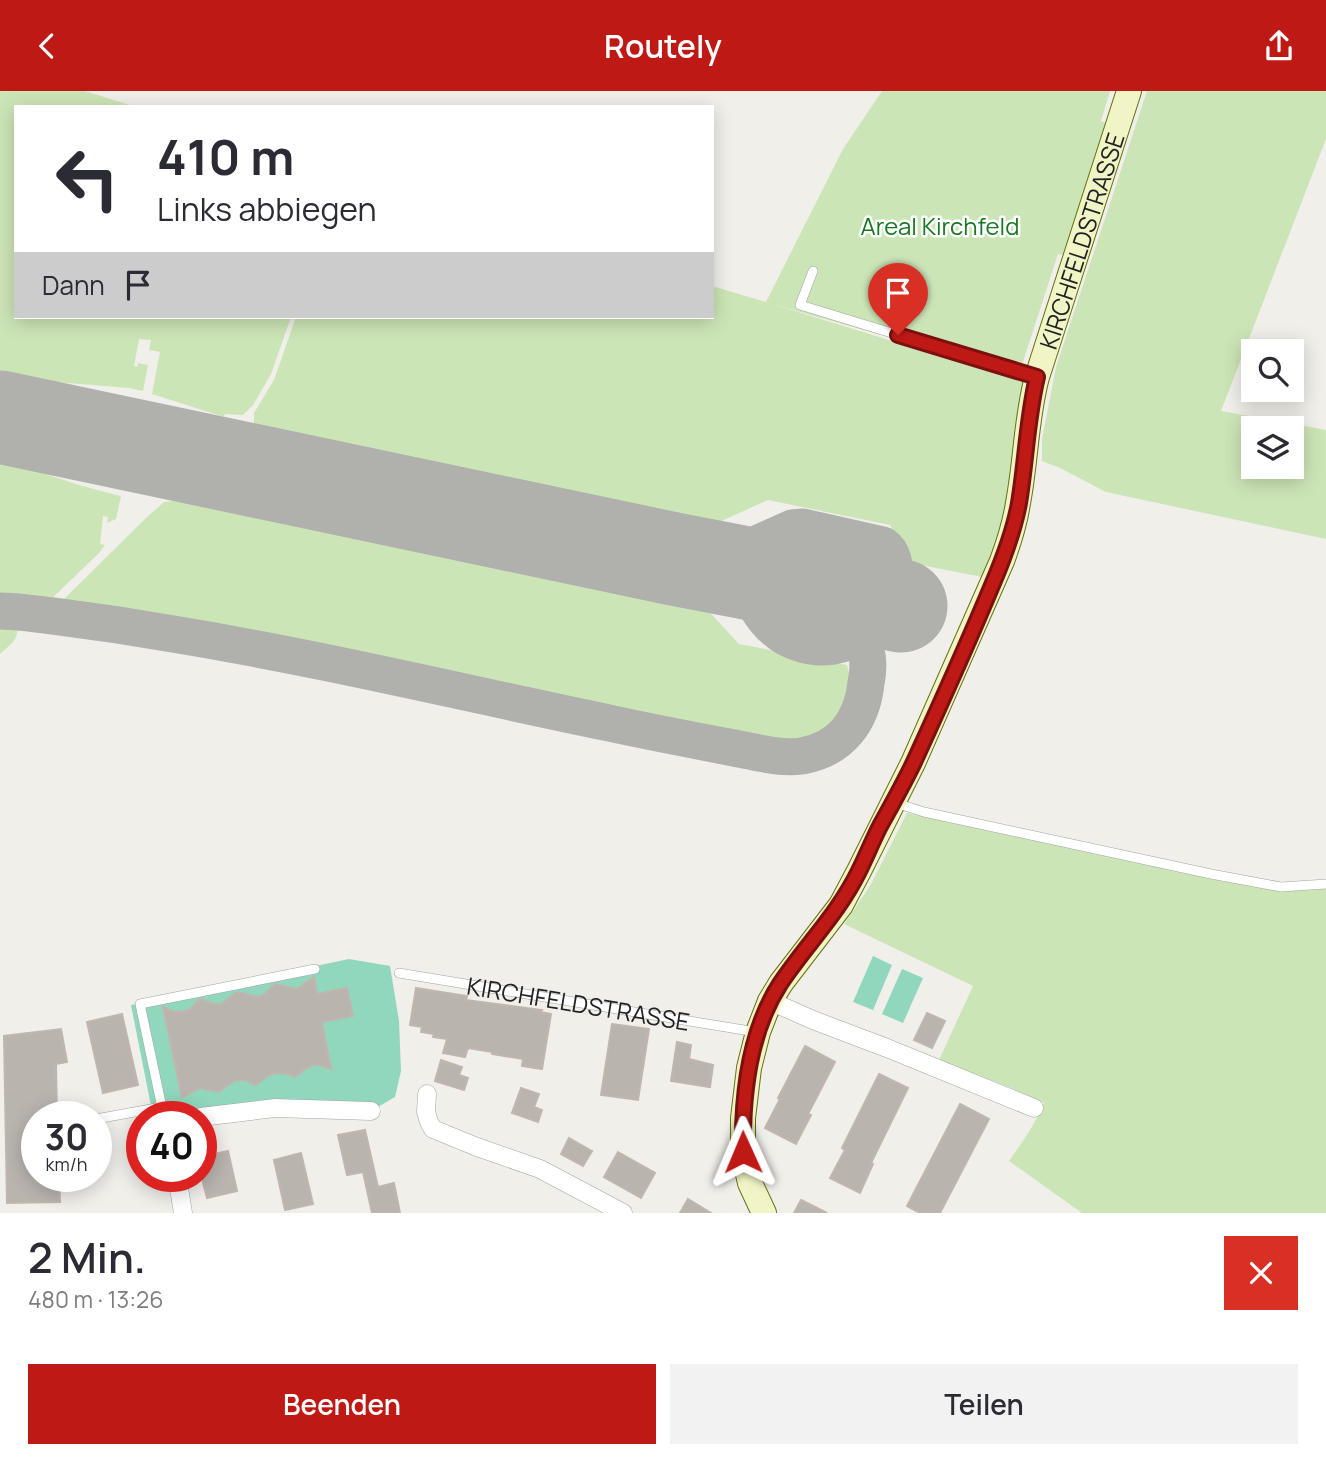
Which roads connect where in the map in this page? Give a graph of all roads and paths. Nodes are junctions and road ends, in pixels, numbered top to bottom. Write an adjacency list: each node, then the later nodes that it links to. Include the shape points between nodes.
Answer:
1 (1129, 91): 3 (street, KIRCHFELDSTRASSE)
2 (813, 271): 3 (lane, via 800,305)
3 (1037, 377): 4 (street, KIRCHFELDSTRASSE, via 1011,537)
4 (894, 803): 5 (lane, via 1211,874 1281,887); 8 (street, KIRCHFELDSTRASSE, via 841,905)
5 (1326, 884)
6 (315, 969): 11 (lane, via 140,1005)
7 (399, 973): 9 (lane, KIRCHFELDSTRASSE)
8 (770, 1001): 9 (street, KIRCHFELDSTRASSE); 12 (street)
9 (758, 1032): 18 (street, KIRCHFELDSTRASSE, via 749,1068 743,1152)
10 (427, 1094): 17 (street, via 426,1112 433,1129 540,1169)
11 (161, 1101)
12 (1034, 1108)
13 (371, 1111): 14 (street, via 275,1108)
14 (217, 1115)
15 (180, 1192): 16 (street)
16 (183, 1213)
17 (623, 1213)
18 (764, 1213)

